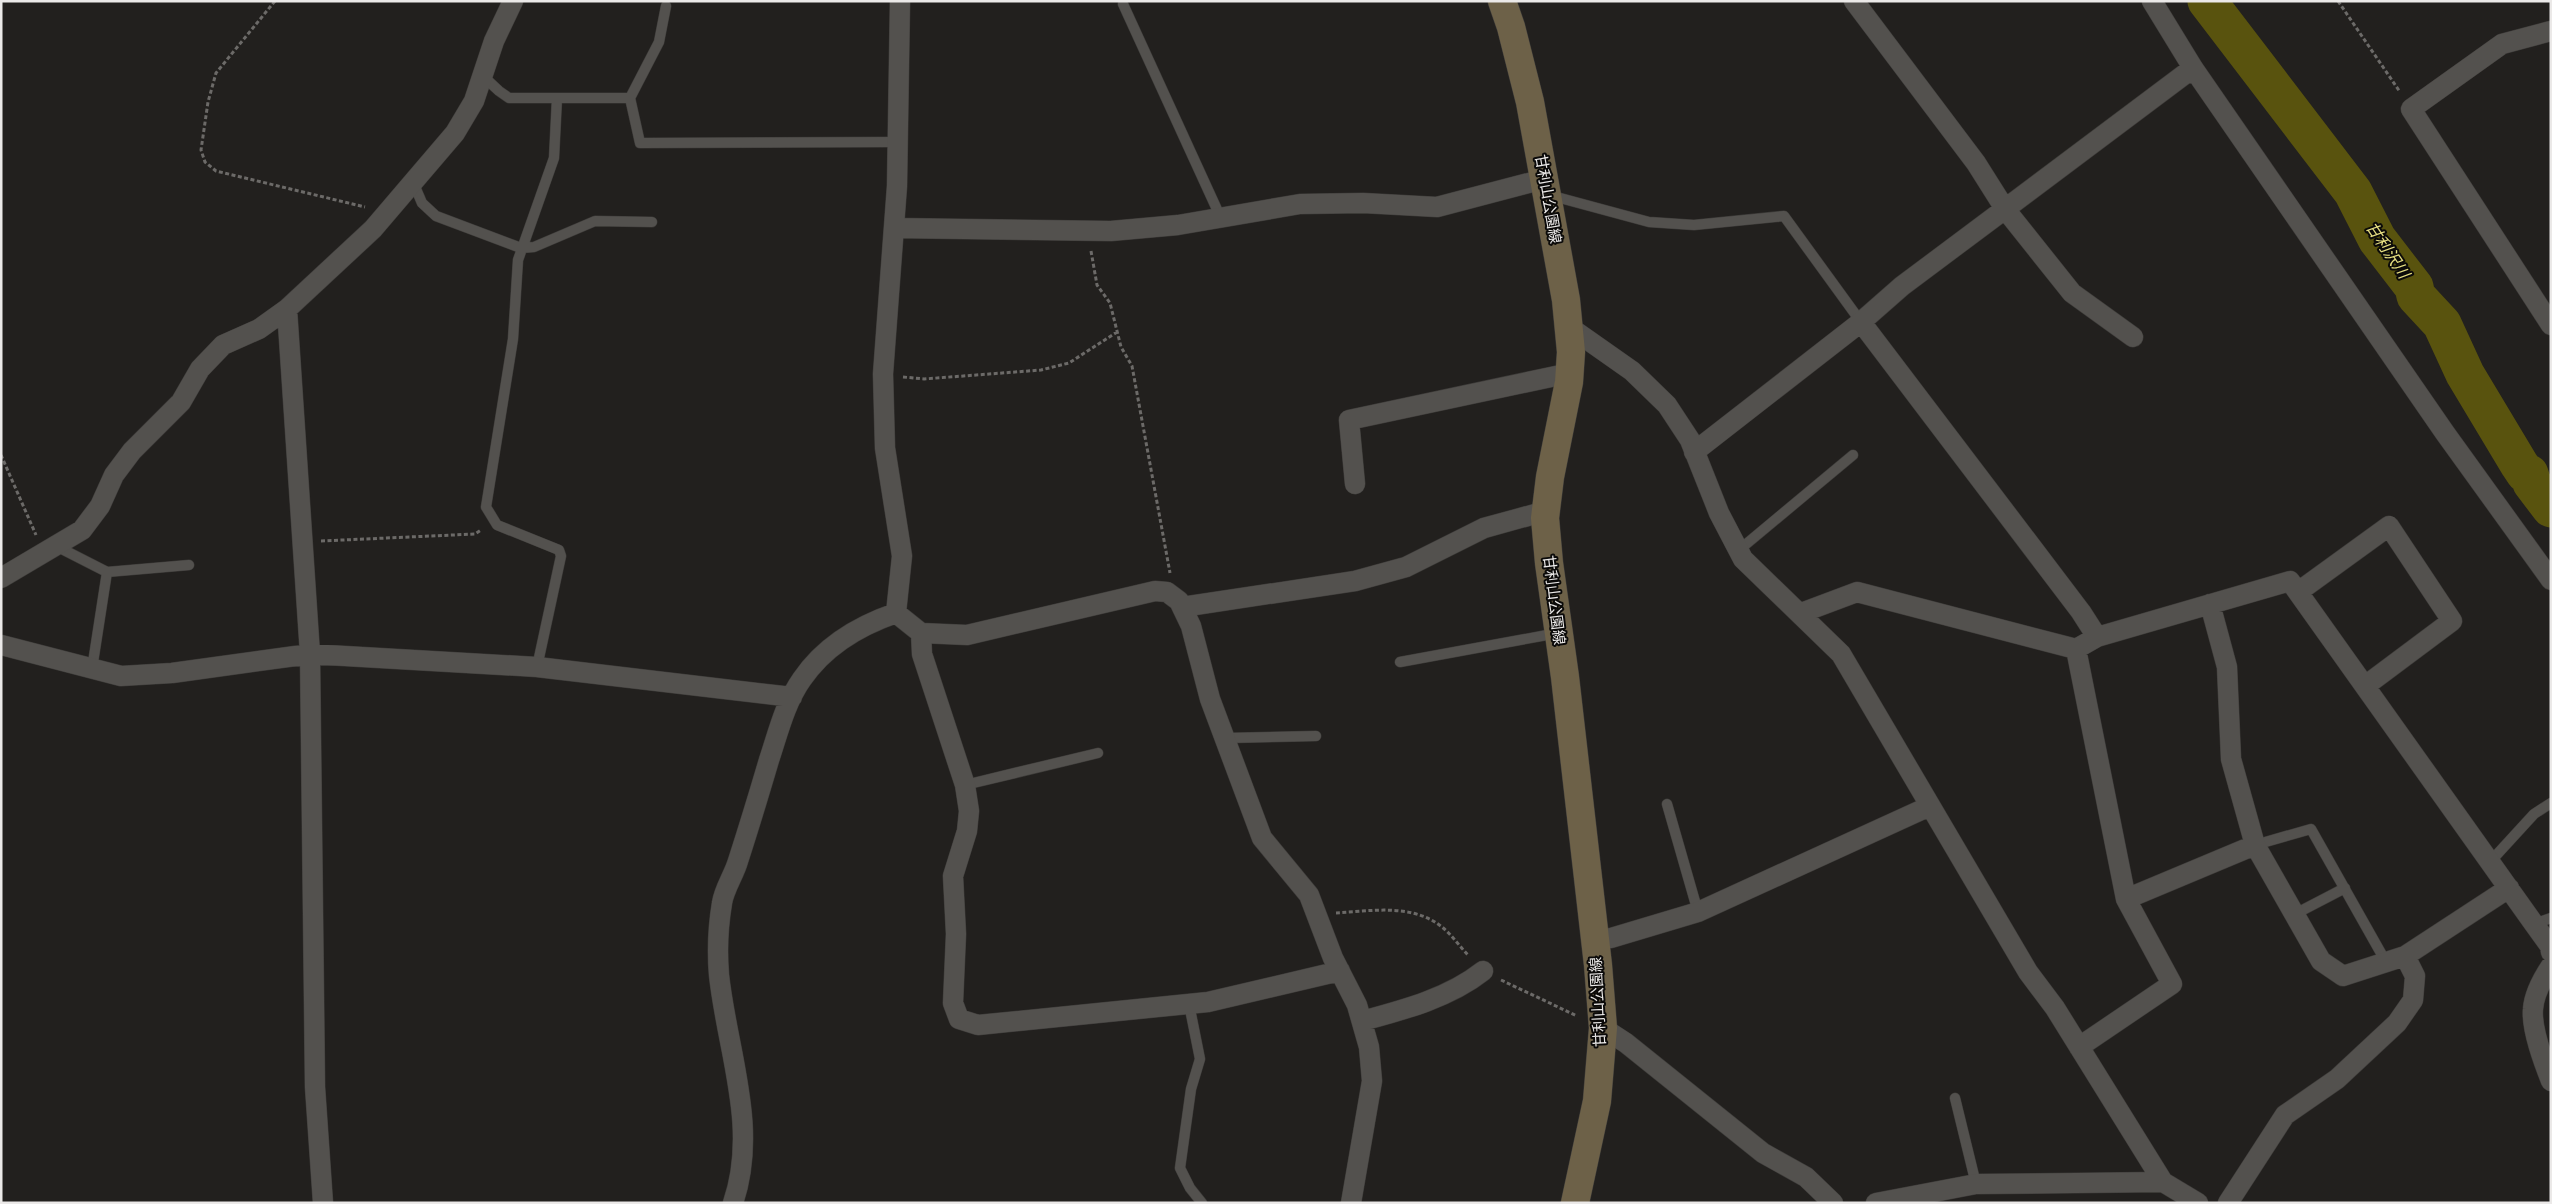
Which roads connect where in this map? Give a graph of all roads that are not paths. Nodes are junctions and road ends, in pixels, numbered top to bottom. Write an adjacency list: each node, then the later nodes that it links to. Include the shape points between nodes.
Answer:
1 (513, 1): 10 (street, via 494,40)
2 (900, 1): 13 (street)
3 (1502, 1): 15 (main road, 甘利山公園線, via 1512,27 1530,102)
4 (1854, 1): 16 (street, via 1976,163)
5 (2152, 1): 9 (street)
6 (1123, 4): 17 (lane)
7 (666, 6): 12 (lane, via 659,42)
8 (2551, 31): 23 (street, via 2502,44 2412,109)
9 (2193, 68): 16 (street); 36 (street, via 2445,433)
10 (483, 76): 11 (lane, via 509,98); 14 (street, via 474,101 455,133)
11 (557, 98): 12 (lane); 20 (lane, via 554,158)
12 (630, 98): 13 (lane, via 640,143)
13 (898, 142): 19 (street)
14 (414, 182): 20 (lane, via 422,203 436,216); 21 (street, via 373,229)
15 (1546, 187): 17 (street, via 1437,207 1300,204); 22 (lane, via 1649,222 1694,225 1784,216); 24 (main road, 甘利山公園線)
16 (2005, 209): 22 (street, via 1902,286); 25 (street, via 2072,292)
17 (1220, 216): 19 (street, via 1178,225 1088,231)
18 (652, 222): 20 (lane, via 595,221 534,248)
19 (894, 228): 41 (street, via 883,374 885,448 902,556)
20 (521, 248): 49 (lane, via 513,339 486,507 498,525 559,550 561,556)
21 (287, 309): 31 (street, via 259,329 224,345 200,369 181,402 132,451 114,475 100,506 82,530); 47 (street)
22 (1861, 322): 27 (street); 44 (street)
23 (2551, 325)
24 (1568, 326): 26 (main road, 甘利山公園線); 27 (street, via 1632,371 1667,405 1690,440)
25 (2133, 337)
26 (1570, 373): 29 (street, via 1349,420); 30 (main road, 甘利山公園線)
27 (1694, 452): 32 (street)
28 (1854, 455): 32 (lane)
29 (1355, 484)
30 (1546, 512): 39 (street, via 1484,528 1406,567 1355,581); 43 (main road, 甘利山公園線)
31 (50, 549): 34 (lane); 35 (street)
32 (1738, 550): 40 (street, via 1743,559)
33 (189, 565): 34 (lane)
34 (107, 572): 50 (lane)
35 (1, 578)
36 (2551, 580)
37 (2298, 592): 38 (street, via 2290,581); 51 (street); 51 (street, via 2390,526 2452,621)
38 (2210, 604): 44 (street); 60 (street, via 2227,667 2231,759)
39 (1182, 607): 42 (street, via 1167,592 1155,591 967,635); 54 (street, via 1191,626 1210,699)
40 (1801, 613): 46 (street, via 1857,592); 59 (street, via 1841,654)
41 (896, 614): 42 (street); 52 (street, via 870,622 825,651 801,680)
42 (921, 633): 56 (street, via 922,654)
43 (1558, 634): 48 (lane); 68 (main road, 甘利山公園線)
44 (2097, 636): 46 (street)
45 (1, 645): 50 (street)
46 (2076, 649): 64 (street)
47 (310, 654): 49 (street); 50 (street, via 172,673 121,676); 82 (street, via 315,1086)
48 (1400, 662)
49 (537, 667): 52 (street)
50 (92, 669)
51 (2365, 686): 61 (street)
52 (792, 697): 83 (street, via 734,874 722,901 718,935 719,976 740,1090 743,1140 739,1186)
53 (1316, 736): 54 (lane)
54 (1226, 738): 72 (street, via 1262,838 1309,895)
55 (1098, 753): 56 (lane)
56 (965, 785): 74 (street, via 969,811 967,831 953,876 956,934 953,1003 959,1019 978,1025)
57 (2551, 803): 61 (lane, via 2534,814)
58 (1667, 804): 65 (lane)
59 (1930, 806): 65 (street); 77 (street, via 2028,972)
60 (2255, 845): 62 (lane, via 2311,829); 64 (street); 66 (street)
61 (2490, 862): 63 (street)
62 (2345, 888): 66 (lane); 70 (lane)
63 (2509, 888): 67 (street); 70 (street)
64 (2126, 899): 77 (street, via 2172,984)
65 (1698, 912): 68 (street, via 1611,938)
66 (2294, 914): 70 (street, via 2321,961 2343,976)
67 (2543, 921): 69 (street)
68 (1595, 939): 76 (main road, 甘利山公園線)
69 (2550, 949)
70 (2396, 959): 90 (street, via 2416,976 2413,1000 2397,1024 2337,1079 2285,1115)
71 (2551, 966): 78 (street, via 2542,979 2532,1010 2539,1050)
72 (1340, 971): 74 (street); 75 (street)
73 (1483, 971): 75 (street, via 1466,984 1403,1010)
74 (1188, 1004): 84 (lane, via 1200,1058 1191,1089 1180,1168)
75 (1362, 1022): 85 (street, via 1369,1047 1372,1081)
76 (1602, 1028): 86 (main road, 甘利山公園線, via 1597,1101); 87 (street, via 1626,1043 1763,1154 1806,1177)
77 (2079, 1047): 80 (street)
78 (2551, 1081)
79 (1955, 1098): 81 (lane)
80 (2163, 1182): 81 (street); 89 (street)
81 (1976, 1184): 88 (street)
82 (323, 1203)
83 (733, 1203)
84 (1202, 1203)
85 (1350, 1203)
86 (1575, 1203)
87 (1833, 1203)
88 (1876, 1203)
89 (2198, 1203)
90 (2228, 1203)

